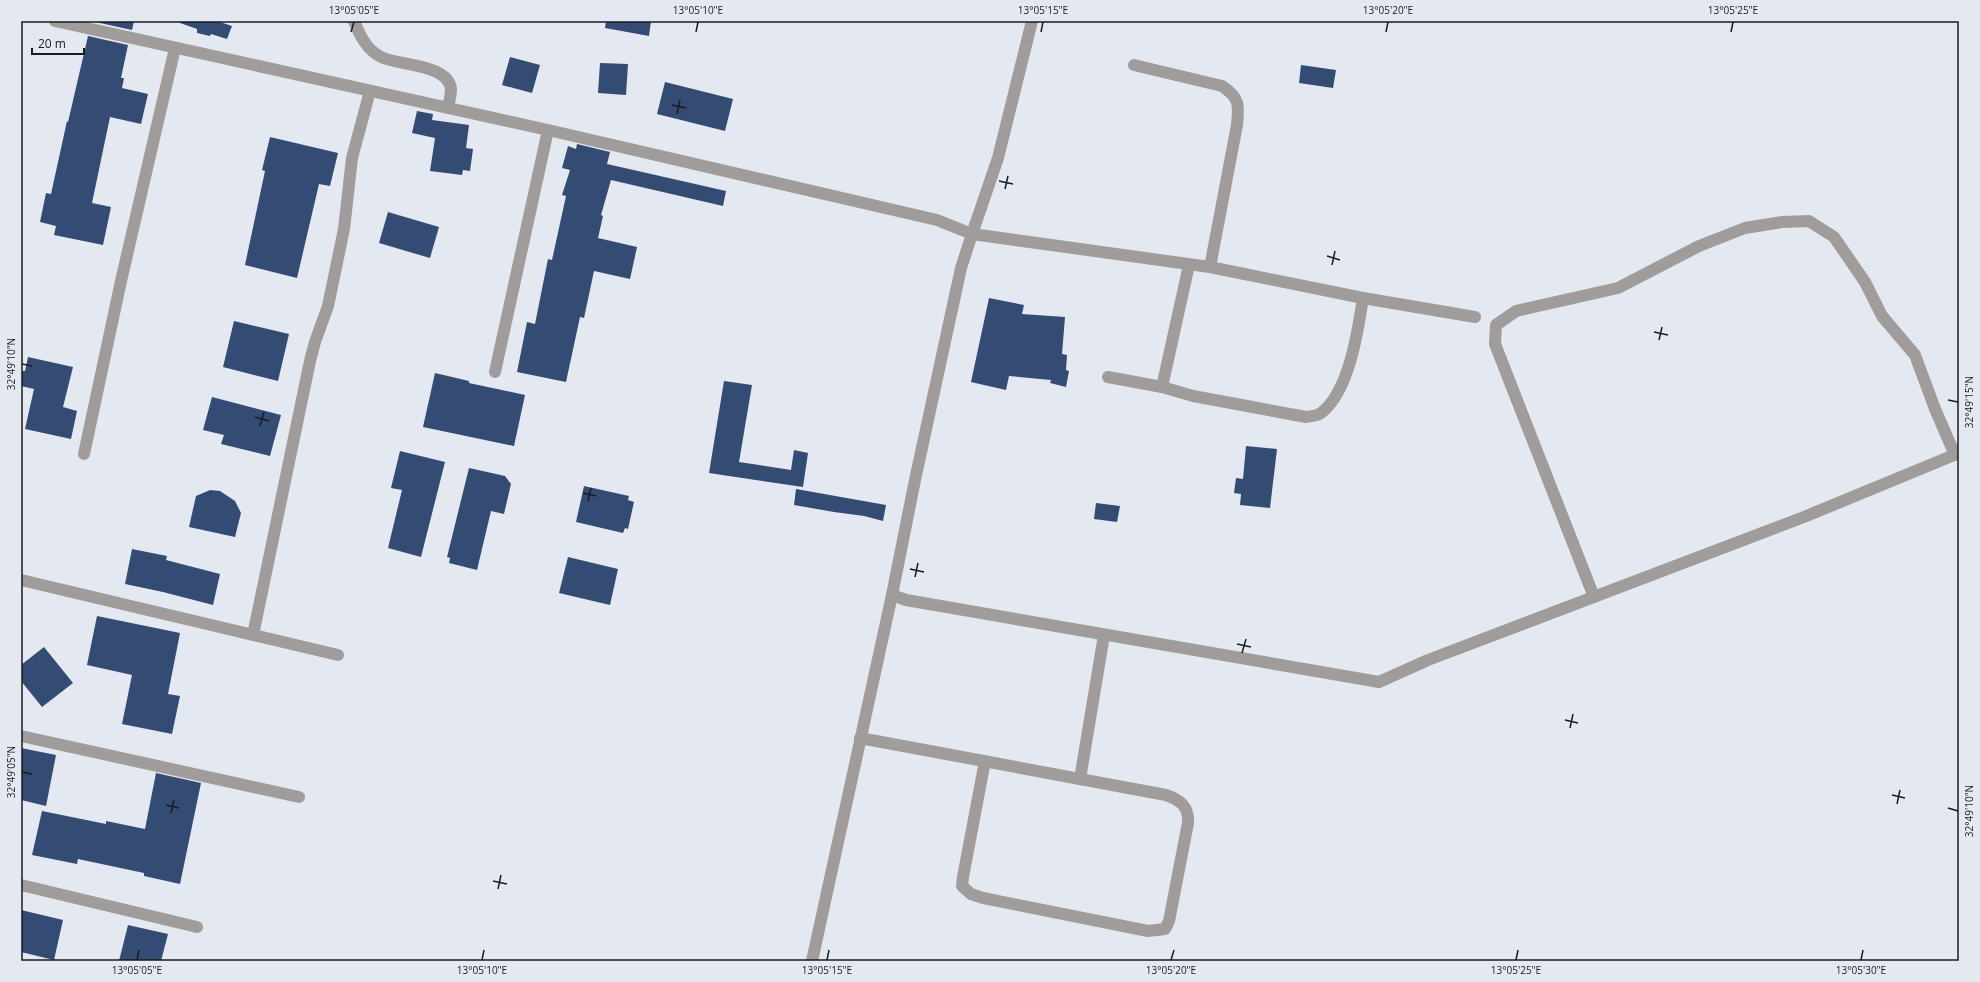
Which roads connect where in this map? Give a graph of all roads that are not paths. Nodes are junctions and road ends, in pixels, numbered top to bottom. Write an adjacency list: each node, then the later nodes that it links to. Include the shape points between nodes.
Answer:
1 (55, 21): 4 (street)
2 (354, 21): 7 (street, via 370,50 382,58 440,73 449,83 451,91)
3 (1032, 21): 9 (street, via 998,158)
4 (174, 48): 6 (street); 17 (street)
5 (1134, 65): 11 (street, via 1222,86 1234,94 1238,109 1237,125)
6 (370, 91): 7 (street); 23 (street, via 352,158 344,229 328,306 310,361)
7 (448, 108): 8 (street)
8 (548, 130): 9 (street, via 938,220); 14 (street)
9 (972, 234): 10 (street); 20 (street, via 958,283)
10 (1189, 265): 11 (street); 16 (street)
11 (1210, 267): 12 (street)
12 (1364, 298): 13 (street); 16 (street, via 1348,369 1330,404 1320,414 1306,417 1193,396)
13 (1476, 317)
14 (495, 372)
15 (1108, 377): 16 (street)
16 (1162, 387)
17 (84, 454)
18 (1957, 454): 21 (street, via 1804,517); 21 (street, via 1935,409 1915,354 1882,316 1865,282 1834,237 1809,221 1745,228 1699,246 1618,288 1516,311 1496,325 1495,344)
19 (21, 580): 23 (street)
20 (892, 595): 22 (street, via 906,600); 26 (street)
21 (1594, 597): 22 (street, via 1428,660 1380,682)
22 (1104, 635): 28 (street)
23 (253, 636): 24 (street)
24 (338, 655)
25 (21, 736): 29 (street)
26 (860, 738): 27 (street); 32 (street)
27 (984, 761): 28 (street); 28 (street, via 962,886 971,894 983,898 1148,931 1165,929 1169,921 1188,823 1185,806 1179,800 1166,795)
28 (1080, 779)
29 (299, 797)
30 (21, 885): 31 (street)
31 (197, 927)
32 (812, 961)

